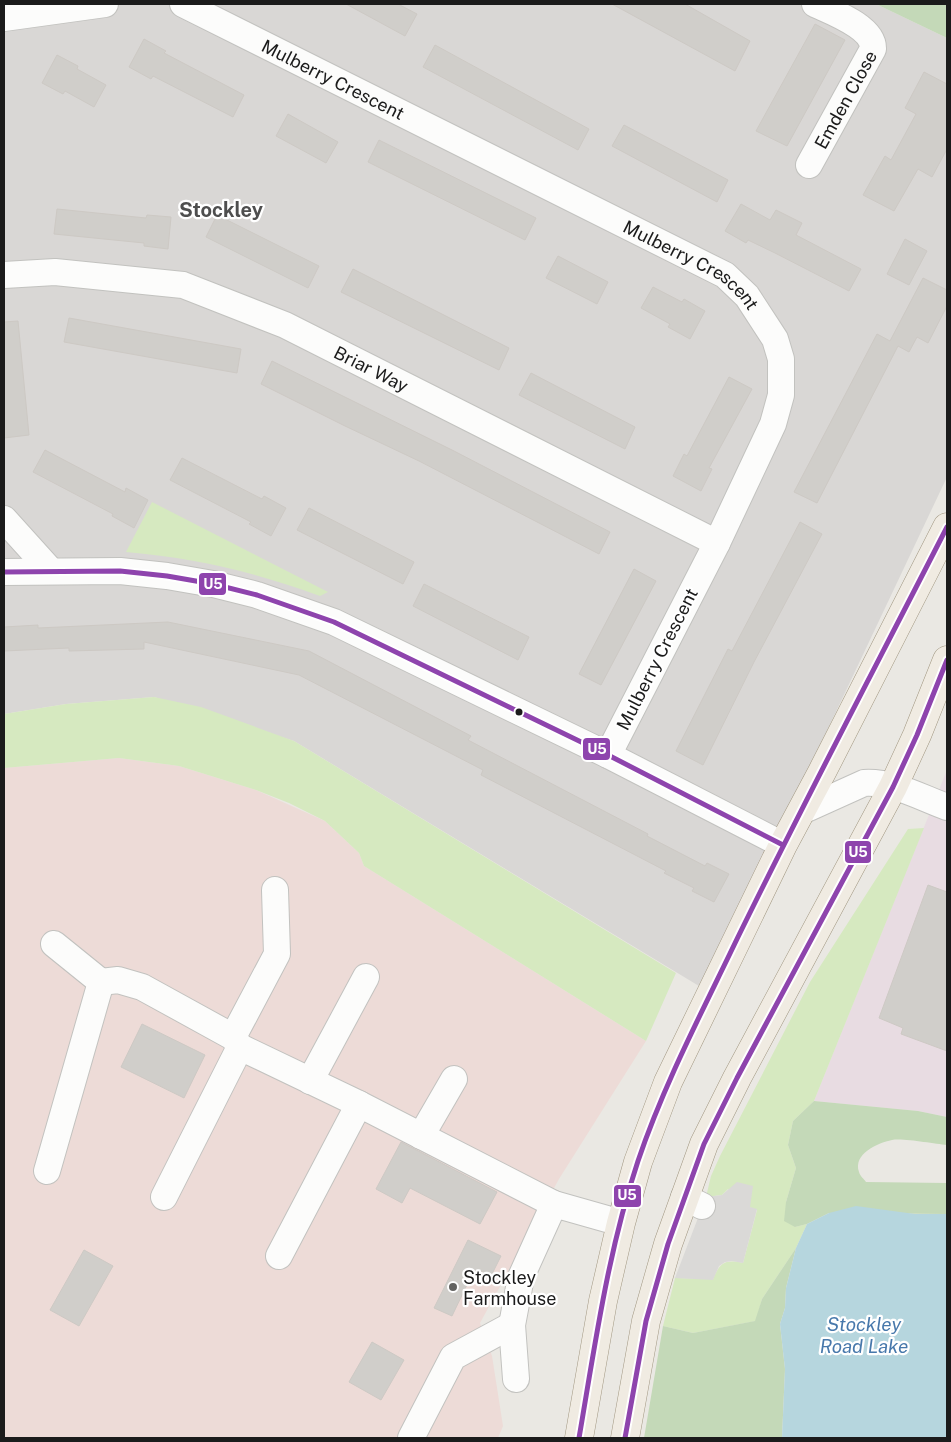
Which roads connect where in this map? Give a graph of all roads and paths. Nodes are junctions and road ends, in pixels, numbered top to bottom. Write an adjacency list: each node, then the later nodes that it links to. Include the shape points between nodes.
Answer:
1 (105, 4): 4 (street)
2 (183, 4): 9 (street, Mulberry Crescent, via 725,275 747,296 775,339 781,359 781,395 773,424)
3 (815, 4): 5 (street, Emden Close, via 857,25 869,36 873,49)
4 (4, 18)
5 (809, 165)
6 (4, 275): 9 (street, Briar Way, via 54,272 183,285 285,325)
7 (4, 519): 10 (street)
8 (947, 527): 16 (main road)
9 (717, 543): 13 (street, Mulberry Crescent)
10 (50, 570): 11 (street); 13 (street, via 120,570 213,584 257,595 334,622)
11 (4, 572)
12 (947, 660): 14 (main road, via 918,735)
13 (608, 755): 17 (street)
14 (893, 787): 15 (street); 16 (street, via 864,783); 36 (main road, via 704,1144 693,1202 668,1244 646,1321)
15 (947, 807)
16 (802, 811): 17 (main road)
17 (783, 845): 30 (main road, via 668,1082 638,1162)
18 (275, 890): 22 (street, via 277,954)
19 (54, 944): 21 (street)
20 (366, 977): 24 (street)
21 (101, 982): 22 (street, via 118,980 142,987); 27 (street)
22 (236, 1042): 24 (street); 28 (street)
23 (454, 1079): 26 (street)
24 (310, 1081): 25 (street)
25 (359, 1104): 26 (street); 31 (street)
26 (421, 1136): 29 (street)
27 (47, 1171)
28 (164, 1197)
29 (554, 1204): 30 (street); 32 (street, via 521,1278)
30 (621, 1223): 35 (main road)
31 (279, 1256)
32 (512, 1324): 33 (street); 34 (street, via 453,1357)
33 (516, 1379)
34 (411, 1438)
35 (578, 1438)
36 (625, 1438)

